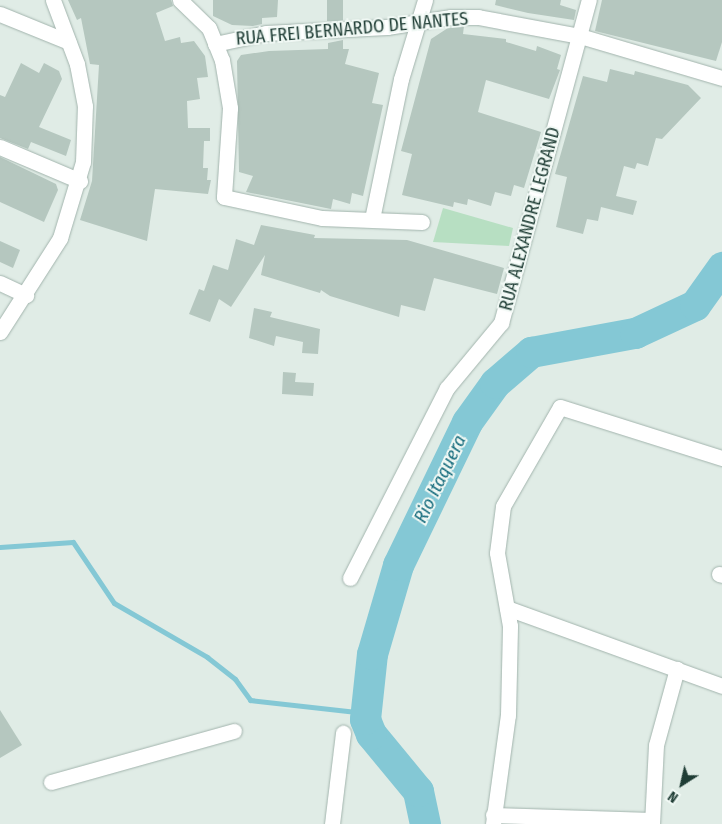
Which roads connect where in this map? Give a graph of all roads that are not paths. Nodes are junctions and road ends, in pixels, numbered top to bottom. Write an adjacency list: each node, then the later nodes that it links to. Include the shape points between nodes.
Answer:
1 (53, 0): 8 (street)
2 (180, 0): 9 (street, via 209,28)
3 (426, 0): 6 (street)
4 (589, 0): 7 (street, RUA ALEXANDRE LEGRAND)
5 (0, 14): 8 (street)
6 (421, 21): 7 (street, RUA FREI BERNARDO DE NANTES, via 478,17); 9 (street, RUA FREI BERNARDO DE NANTES, via 387,28 266,33); 13 (street, via 401,79)
7 (580, 36): 10 (street, RUA FREI BERNARDO DE NANTES); 19 (street, RUA ALEXANDRE LEGRAND, via 501,323 446,388)
8 (69, 42): 12 (street, via 85,106 86,139)
9 (215, 44): 13 (street, via 230,108 224,196 322,218)
10 (722, 78)
11 (0, 147): 12 (street)
12 (80, 181): 16 (street, via 60,238)
13 (372, 219): 14 (street)
14 (422, 222)
15 (0, 283): 16 (street)
16 (26, 295): 17 (street)
17 (0, 332)
18 (722, 458): 20 (street, via 560,407 503,506 496,554)
19 (350, 578)
20 (507, 608): 21 (street); 26 (street, via 510,626 508,715)
21 (677, 669): 22 (street); 27 (street, via 656,745)
22 (722, 686)
23 (234, 732): 25 (street)
24 (343, 733): 28 (street)
25 (51, 782)
26 (493, 820): 27 (street)
27 (652, 822)
28 (332, 824)

